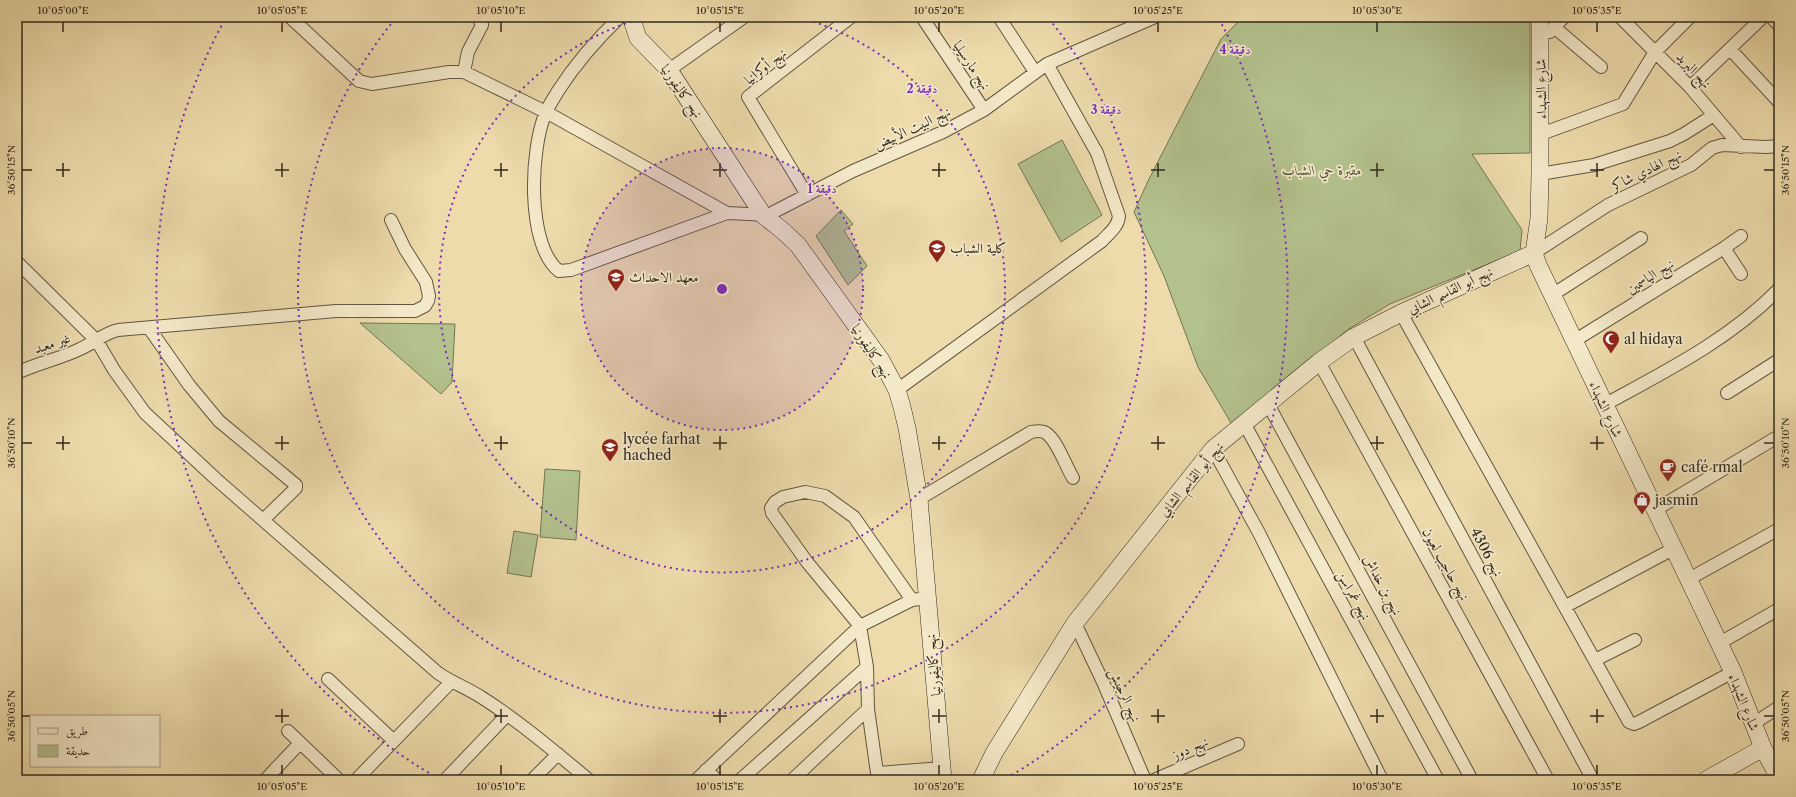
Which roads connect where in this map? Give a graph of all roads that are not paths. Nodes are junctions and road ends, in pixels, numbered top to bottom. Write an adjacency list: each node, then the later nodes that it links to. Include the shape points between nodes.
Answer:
1 (478, 17): 22 (street, via 482,25 468,52)
2 (620, 17): 27 (street, via 597,38 574,66)
3 (631, 17): 21 (street, نهح كاليفورنيا, via 638,38)
4 (744, 17): 21 (street)
5 (851, 17): 33 (street, نهج أوكرانيا, via 748,97)
6 (922, 17): 26 (street, نهج مارسيليا)
7 (999, 17): 23 (street)
8 (1155, 17): 19 (street, نهج البيت الأبيض)
9 (1564, 17): 15 (street)
10 (1620, 17): 18 (street, نهج البريد)
11 (1690, 17): 18 (street)
12 (1763, 17): 17 (street)
13 (1771, 17): 16 (street)
14 (296, 18): 22 (street, via 359,81 372,84)
15 (1547, 22): 20 (street); 29 (street, شارع الشهداء, via 1540,43)
16 (1779, 26)
17 (1730, 49): 24 (street); 25 (street)
18 (1655, 52): 24 (street, نهج البريد); 29 (street, via 1623,104)
19 (1048, 64): 23 (street, نهج البيت الأبيض); 53 (street, via 1096,153 1119,221 1102,240)
20 (1601, 67)
21 (669, 70): 35 (street, نهح كاليفورنيا)
22 (464, 72): 27 (street)
23 (1035, 72): 26 (street, نهج البيت الأبيض)
24 (1690, 87): 28 (street, نهج البريد)
25 (1779, 102)
26 (984, 110): 33 (street, نهج البيت الأبيض, via 943,132 853,171)
27 (546, 112): 34 (street); 34 (street, via 536,149 534,200 536,220 545,252 560,271 571,270)
28 (1714, 114): 30 (street, نهج البريد); 32 (street, via 1670,141 1594,165)
29 (1541, 134): 32 (street, شارع الشهداء)
30 (1742, 146): 31 (street, نهج الهادي شاكر); 40 (street, نهج الهادي شاكر, via 1722,145 1712,148 1691,165 1608,205)
31 (1779, 146)
32 (1540, 174): 40 (street, شارع الشهداء, via 1539,218)
33 (807, 195): 35 (street, نهج البيت الأبيض, via 768,215)
34 (727, 213): 35 (street)
35 (763, 215): 53 (street, نهح كاليفورنيا, via 784,230 798,245 881,360)
36 (391, 220): 46 (street, غير معبد, via 404,249 428,288 428,301 420,309 402,312 336,311)
37 (1741, 236): 39 (street, نهج الياسمين)
38 (1641, 238): 44 (street)
39 (1724, 248): 42 (street); 49 (street, نهج الياسمين)
40 (1534, 252): 44 (street, شارع الشهداء); 45 (street, نهج أبو القاسم الشابي)
41 (17, 262): 48 (street)
42 (1742, 274)
43 (1779, 290): 56 (street, via 1738,326 1708,347)
44 (1552, 295): 49 (street, شارع الشهداء)
45 (1401, 313): 47 (street, نهج أبو القاسم الشابي); 68 (street)
46 (149, 328): 48 (street, غير معبد, via 109,332); 63 (street, via 189,385 219,421 294,483 296,488)
47 (1354, 337): 51 (street, نهج أبو القاسم الشابي); 110 (street, نهج 4306)
48 (97, 341): 52 (street, غير معبد, via 70,354 30,366); 63 (street, via 145,413)
49 (1574, 341): 56 (street, شارع الشهداء)
50 (1779, 361): 54 (street)
51 (1319, 362): 55 (street, نهج أبو القاسم الشابي); 109 (street, نهج حاجب لعيون)
52 (17, 373)
53 (897, 390): 61 (street, نهح كاليفورنيا, via 907,428)
54 (1727, 393)
55 (1268, 404): 57 (street, نهج أبو القاسم الشابي); 108 (street, نهج بن خداش)
56 (1604, 405): 62 (street, شارع الشهداء)
57 (1244, 424): 59 (street, نهج أبو القاسم الشابي); 107 (street, نهج غمراسن)
58 (1779, 436): 62 (street)
59 (1213, 449): 70 (street, نهج أبو القاسم الشابي); 106 (street, via 1259,533)
60 (1072, 478): 61 (street, via 1051,437 1037,430)
61 (919, 499): 67 (street, نهح كاليفورنيا)
62 (1655, 510): 65 (street, شارع الشهداء)
63 (263, 520): 78 (street)
64 (1779, 529): 66 (street)
65 (1673, 549): 66 (street, شارع الشهداء); 68 (street)
66 (1687, 580): 73 (street, شارع الشهداء)
67 (920, 599): 71 (street); 71 (street, via 854,517 837,504 825,496 805,492 775,502 771,508 772,513 807,562); 91 (street, نهح كاليفورنيا)
68 (1566, 606): 74 (street)
69 (1777, 614): 73 (street)
70 (1075, 623): 103 (street, نهج أبو القاسم الشابي, via 994,753); 104 (street, نهج الرجيش)
71 (860, 626): 75 (street); 89 (street)
72 (1635, 640): 74 (street)
73 (1718, 644): 76 (street, شارع الشهداء)
74 (1595, 660): 76 (street, via 1629,722 1634,724)
75 (867, 667): 80 (street); 101 (street)
76 (1732, 672): 82 (street, شارع الشهداء)
77 (328, 679): 84 (street)
78 (451, 682): 81 (street, via 480,697); 84 (street)
79 (1779, 707): 82 (street)
80 (868, 709): 92 (street); 102 (street)
81 (506, 716): 88 (street); 96 (street)
82 (1753, 724): 87 (street, شارع الشهداء)
83 (288, 731): 85 (street)
84 (394, 741): 95 (street)
85 (300, 743): 93 (street); 94 (street)
86 (1238, 744): 105 (street, نهج دوز)
87 (1763, 748): 90 (street, شارع الشهداء); 111 (street)
88 (558, 754): 97 (street); 98 (street)
89 (706, 770): 99 (street); 100 (street)
90 (1778, 773)
91 (943, 774): 92 (street)
92 (878, 776)
93 (265, 780)
94 (339, 780)
95 (356, 780)
96 (445, 780)
97 (532, 780)
98 (589, 780)
99 (696, 780)
100 (717, 780)
101 (740, 780)
102 (792, 780)
103 (981, 780)
104 (1146, 780)
105 (1154, 780)
106 (1382, 780)
107 (1438, 780)
108 (1472, 780)
109 (1548, 780)
110 (1593, 780)
111 (1706, 780)

